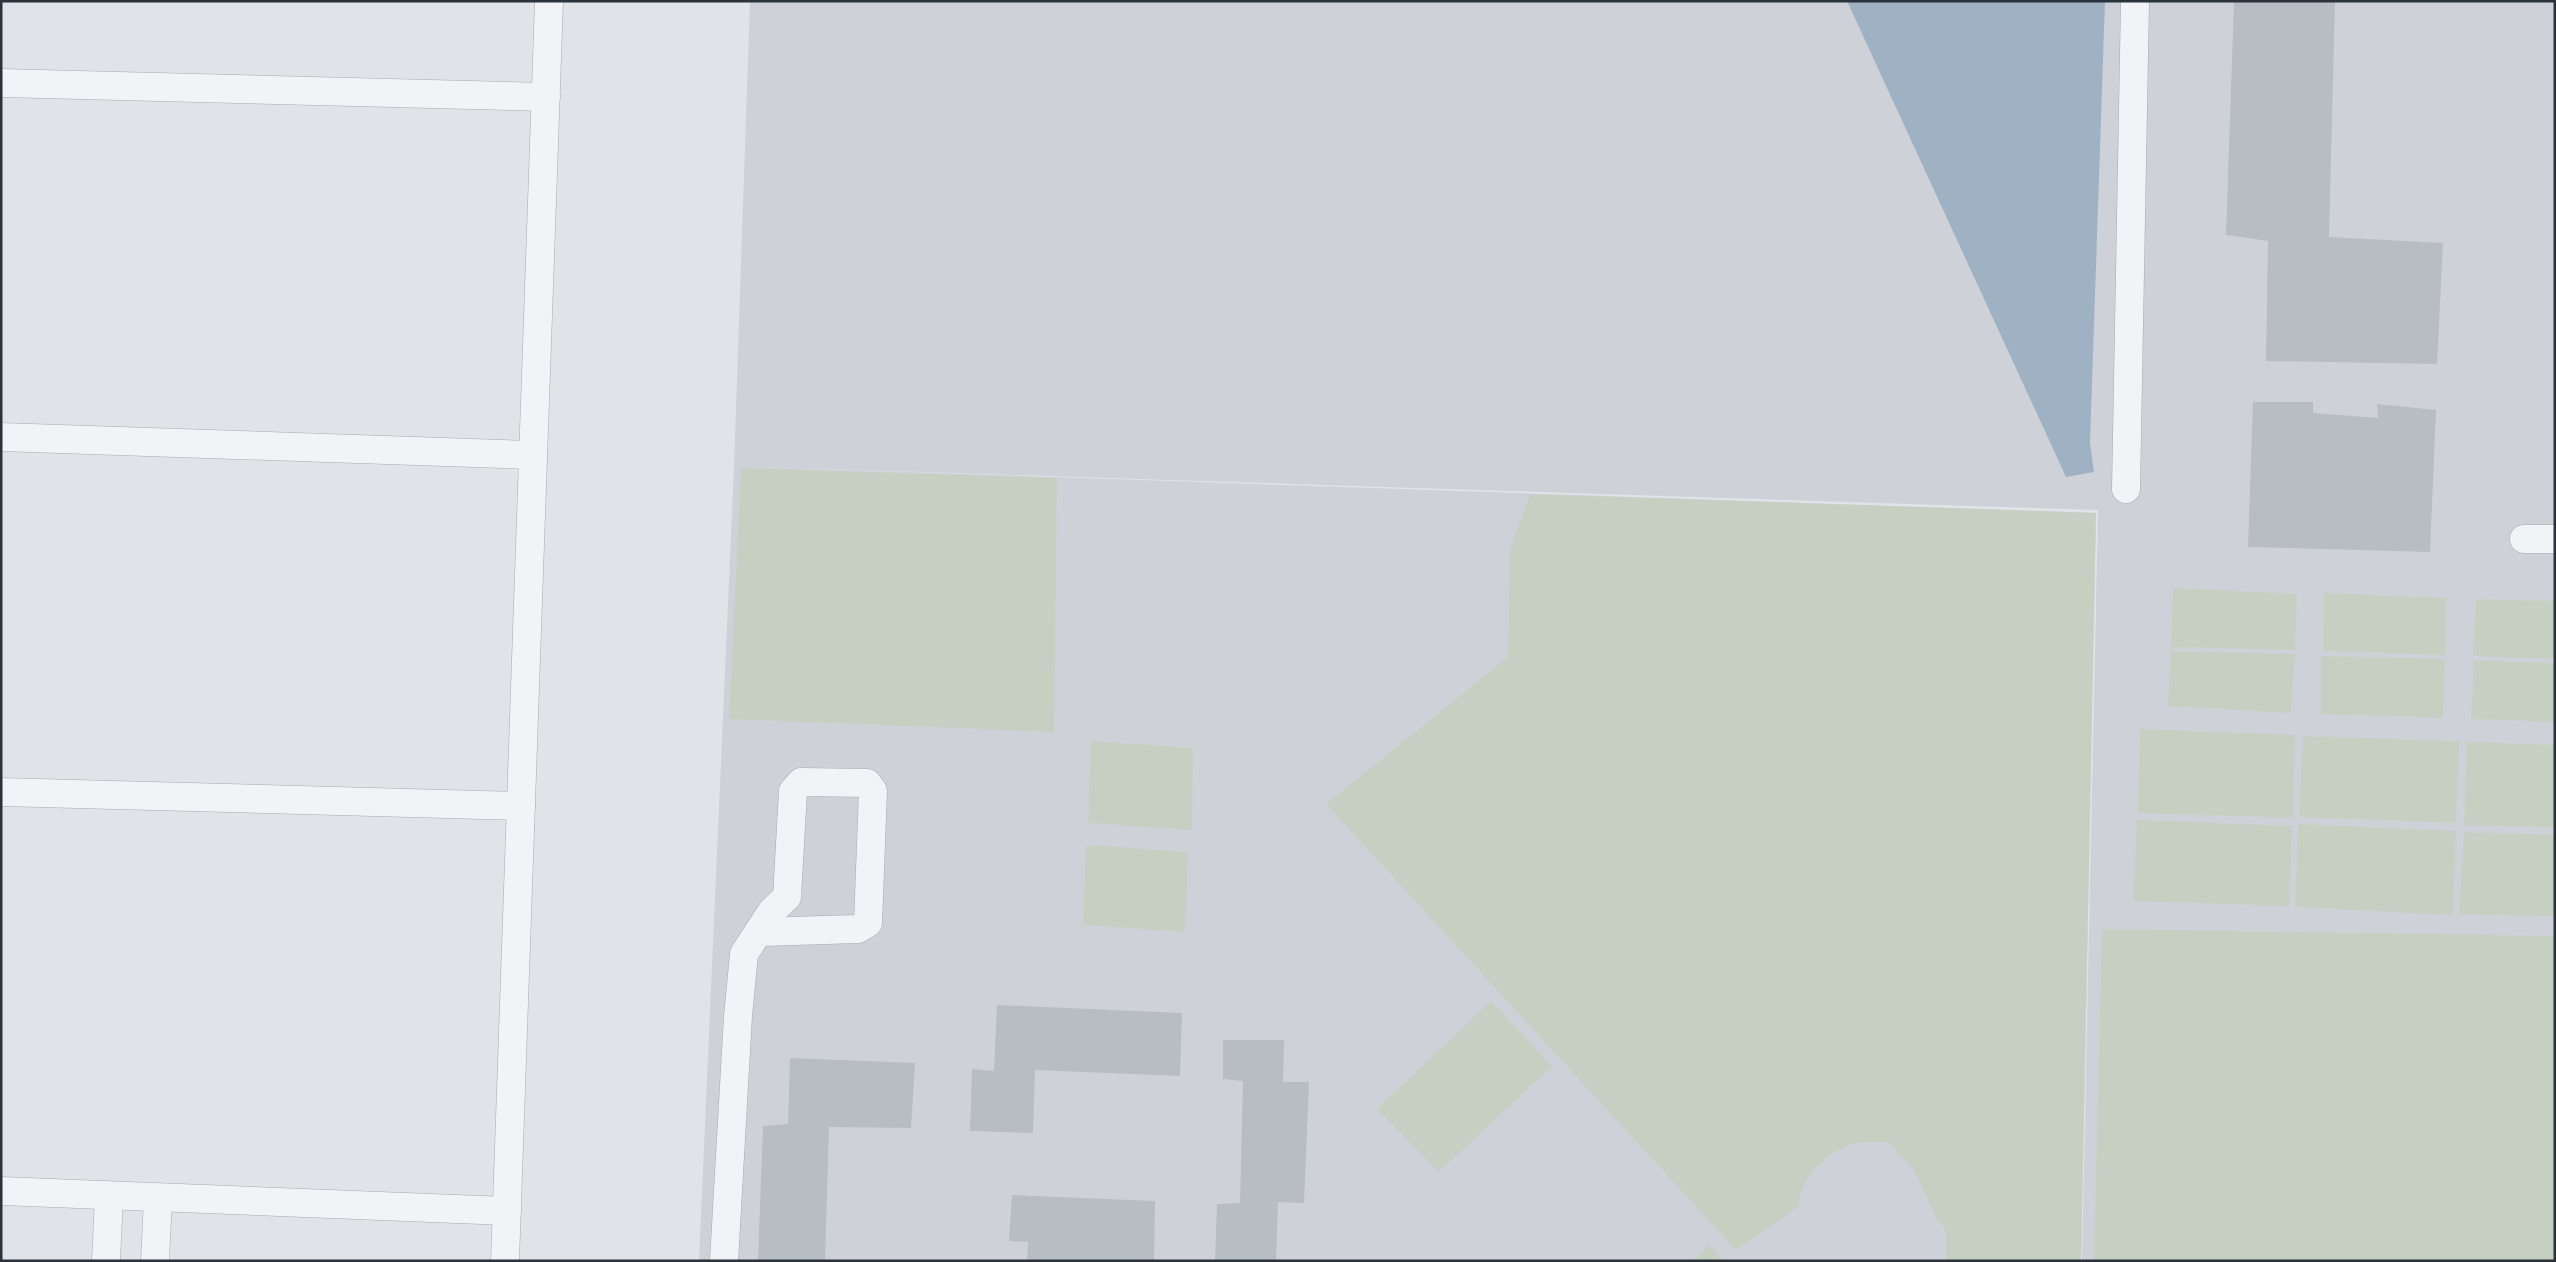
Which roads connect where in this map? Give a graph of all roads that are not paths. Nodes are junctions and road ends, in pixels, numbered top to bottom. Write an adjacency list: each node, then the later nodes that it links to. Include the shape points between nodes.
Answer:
1 (549, 1): 4 (lane)
2 (2134, 1): 7 (lane)
3 (1, 83): 4 (lane)
4 (546, 97): 6 (lane)
5 (1, 437): 6 (lane)
6 (533, 456): 11 (lane)
7 (2126, 489)
8 (2524, 539): 9 (lane)
9 (2555, 539)
10 (1, 792): 11 (lane)
11 (521, 806): 16 (lane)
12 (758, 932): 12 (lane, via 772,911 787,897 793,791 801,782 866,783 873,791 868,923 858,930); 20 (lane, via 744,954 736,1035)
13 (1, 1191): 14 (lane)
14 (109, 1196): 15 (lane); 17 (lane)
15 (158, 1198): 16 (lane); 18 (lane)
16 (507, 1211): 19 (lane)
17 (106, 1261)
18 (155, 1261)
19 (505, 1261)
20 (724, 1261)

